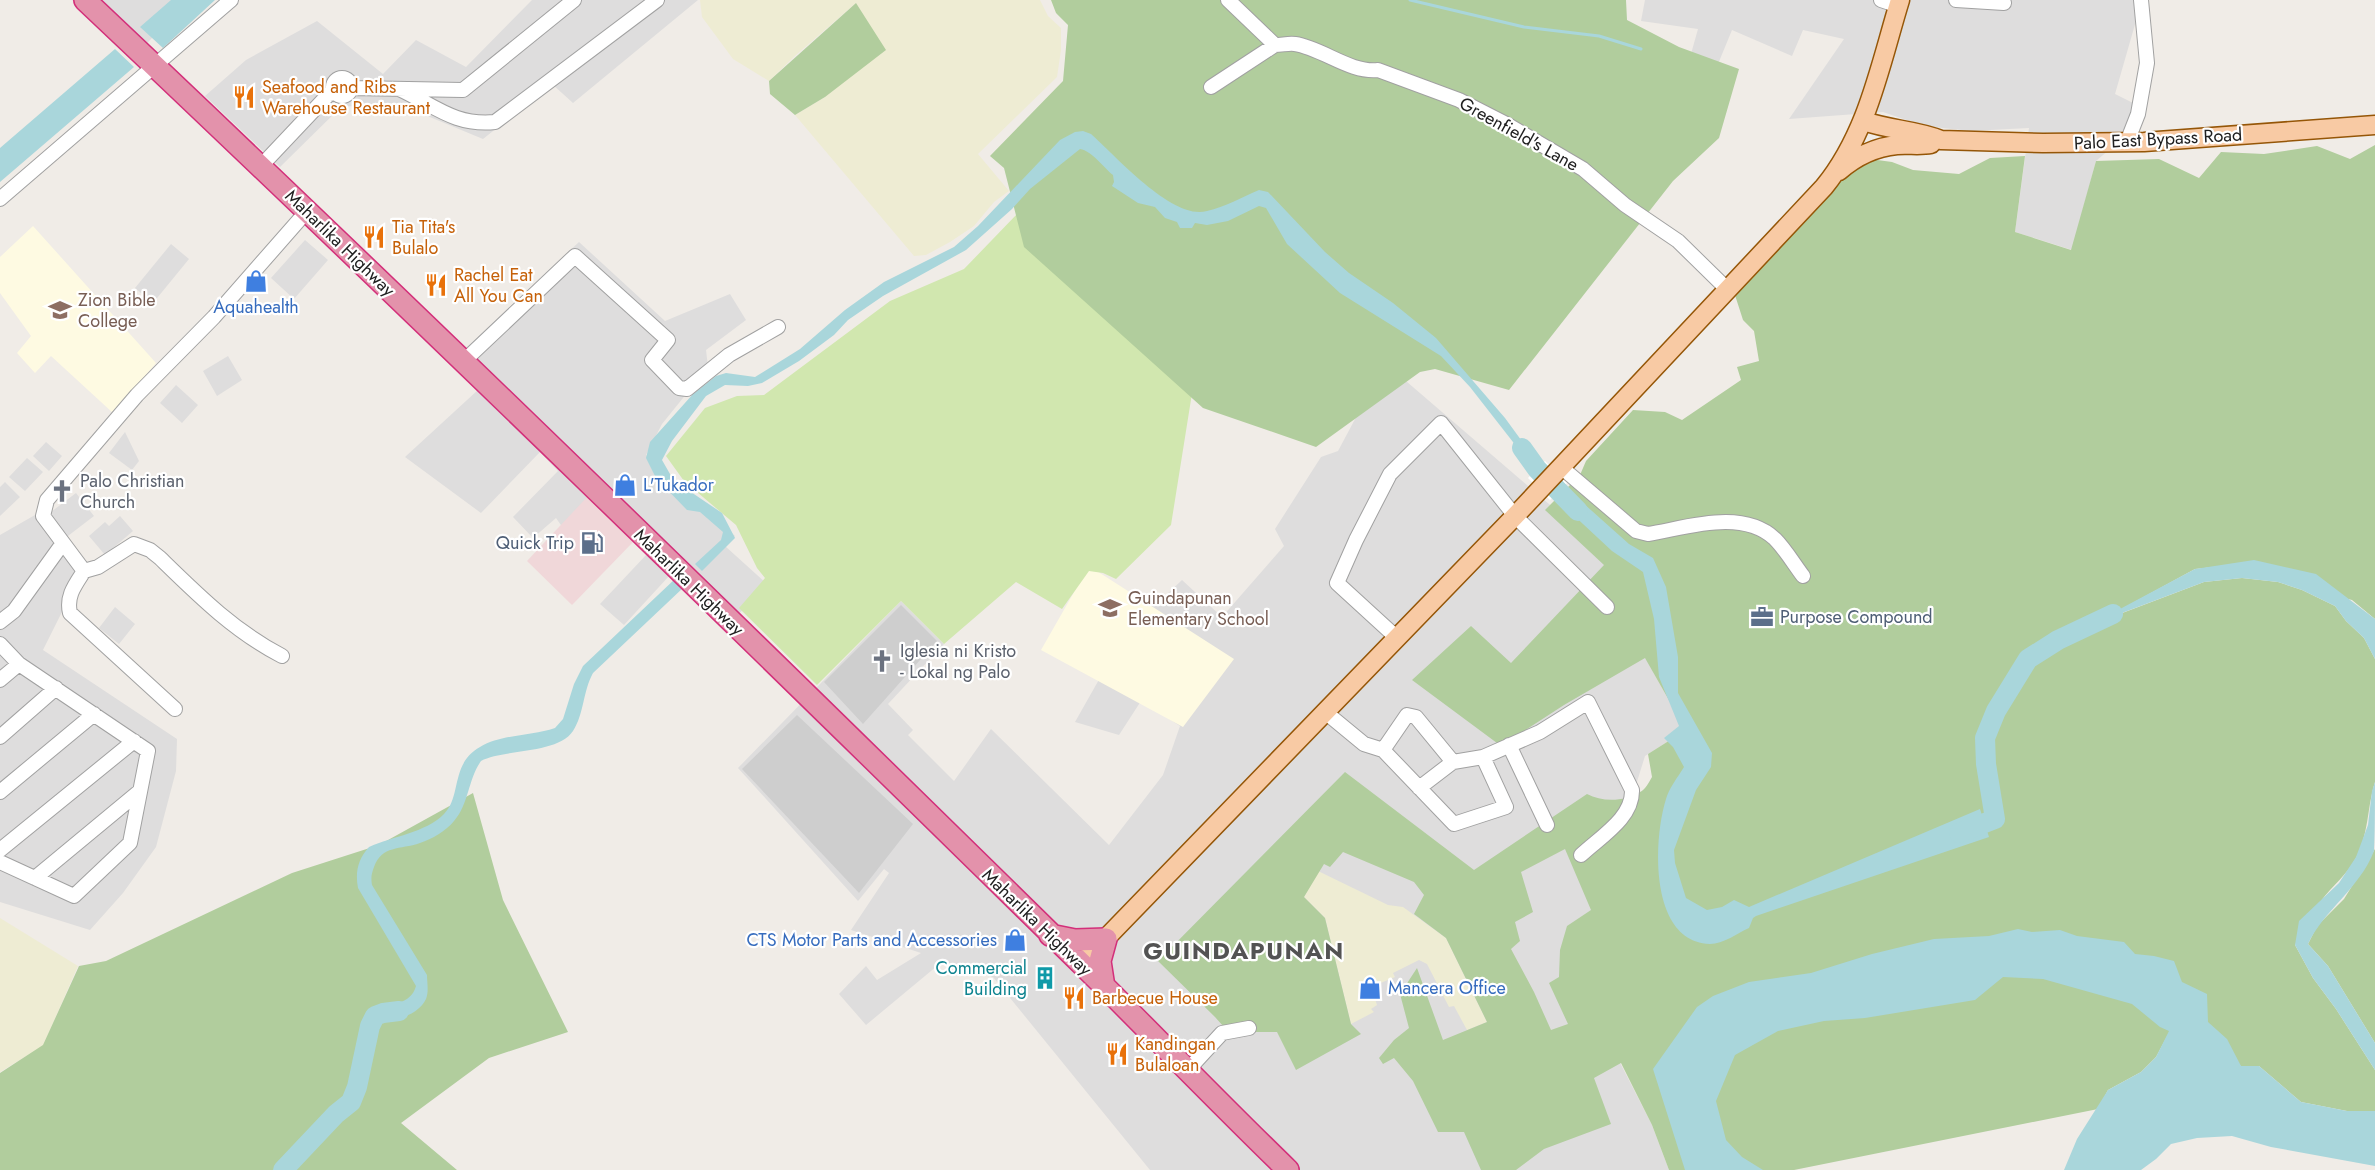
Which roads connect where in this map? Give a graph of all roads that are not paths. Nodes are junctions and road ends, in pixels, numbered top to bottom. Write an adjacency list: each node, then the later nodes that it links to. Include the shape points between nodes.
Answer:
1 (85, 0): 11 (highway, Maharlika Highway)
2 (231, 0): 11 (street)
3 (574, 0): 13 (street, via 463,90)
4 (657, 0): 13 (street, via 495,122 461,121)
5 (1228, 0): 10 (street)
6 (1956, 0): 9 (street)
7 (2141, 0): 18 (street, via 2147,63 2138,114)
8 (1893, 2): 14 (main road)
9 (2004, 3)
10 (1275, 45): 12 (street); 24 (street, Greenfield's Lane, via 1297,44 1378,70 1459,100 1508,125 1584,170 1625,205 1678,241)
11 (156, 67): 20 (highway, Maharlika Highway); 22 (street)
12 (1211, 87)
13 (399, 89): 20 (street, via 352,88 348,79 339,78 333,84 335,93 329,94)
14 (1864, 121): 16 (main road, Palo East Bypass Road); 17 (main road)
15 (2375, 125): 18 (main road, Palo East Bypass Road)
16 (1941, 140): 18 (main road, Palo East Bypass Road); 19 (main road, Palo East Bypass Road, via 1929,145)
17 (1855, 141): 19 (main road, Palo East Bypass Road, via 1858,151); 21 (main road)
18 (2127, 142)
19 (1876, 149): 21 (main road, Palo East Bypass Road, via 1849,162)
20 (261, 166): 23 (highway, Maharlika Highway)
21 (1831, 178): 24 (main road)
22 (0, 199)
23 (307, 211): 26 (highway, Maharlika Highway); 29 (street, via 46,500 43,516)
24 (1728, 290): 27 (main road)
25 (778, 327): 26 (street, via 729,355 687,389 679,388 652,360 668,340 575,256)
26 (463, 362): 57 (highway, Maharlika Highway)
27 (1559, 469): 28 (main road); 31 (street, via 1636,531 1648,534 1727,522 1752,525 1774,538)
28 (1515, 516): 32 (street); 34 (main road); 34 (street, via 1441,423 1390,474 1337,583)
29 (63, 543): 30 (street); 33 (street, via 14,611)
30 (84, 571): 36 (street, via 98,567 134,544 150,550 220,616 254,642); 40 (street, via 71,591 70,614)
31 (1803, 576)
32 (1607, 608)
33 (0, 622)
34 (1396, 637): 41 (main road)
35 (0, 644): 37 (street)
36 (282, 656)
37 (19, 664): 38 (street); 39 (street)
38 (0, 680)
39 (56, 688): 42 (street); 43 (street)
40 (175, 709)
41 (1324, 711): 46 (street, via 1364,744); 58 (main road)
42 (94, 714): 44 (street); 51 (street)
43 (0, 737)
44 (134, 741): 50 (street, via 148,751); 53 (street)
45 (1509, 745): 47 (street); 52 (street); 54 (street, via 1540,732 1588,702 1632,790 1633,802 1627,813)
46 (1383, 750): 48 (street, via 1407,715 1411,715); 49 (street)
47 (1483, 757): 48 (street); 49 (street, via 1506,807 1454,824)
48 (1452, 762): 49 (street)
49 (1419, 789)
50 (140, 791): 56 (street); 56 (street, via 130,843 74,896)
51 (0, 792)
52 (1547, 825)
53 (0, 850)
54 (1581, 855)
55 (0, 861): 56 (street)
56 (35, 878)
57 (1050, 935): 58 (highway, via 1075,940); 59 (highway, Maharlika Highway)
58 (1106, 939): 59 (main road); 60 (highway, via 1100,961)
59 (1081, 964): 60 (highway, Maharlika Highway)
60 (1104, 987): 62 (highway, Maharlika Highway)
61 (1249, 1028): 62 (street, via 1222,1033)
62 (1187, 1071): 63 (highway, Maharlika Highway)
63 (1288, 1170)

